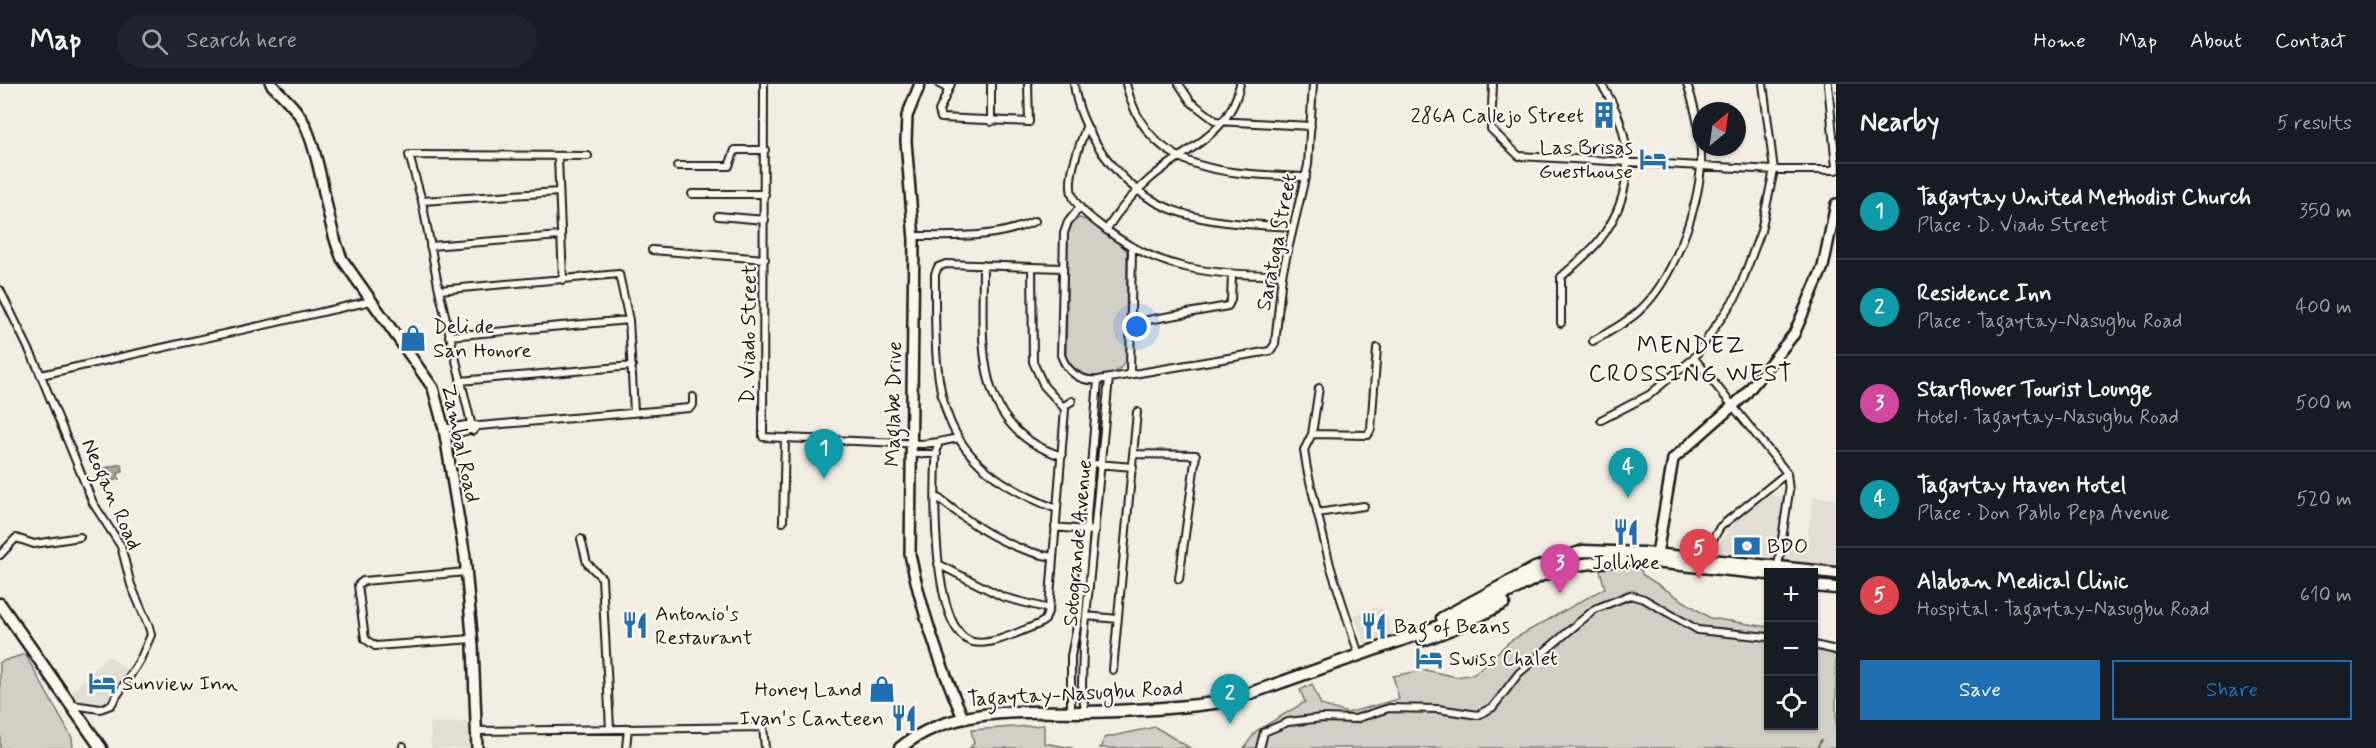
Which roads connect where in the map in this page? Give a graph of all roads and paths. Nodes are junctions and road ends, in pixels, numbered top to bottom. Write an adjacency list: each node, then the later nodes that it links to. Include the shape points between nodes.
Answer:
1 (271, 84): 59 (street, Zambal Road, via 288,100 308,131 334,238 342,258)
2 (764, 84): 23 (street, D. Viado Street)
3 (920, 84): 46 (street, Maglabe Drive, via 907,116 906,141)
4 (939, 84): 18 (street)
5 (982, 84): 6 (street)
6 (991, 84): 19 (street)
7 (1028, 84): 19 (street, via 1029,122)
8 (1074, 84): 22 (street)
9 (1126, 84): 26 (street, via 1139,119)
10 (1179, 84): 20 (street, via 1191,102 1216,121)
11 (1240, 84): 20 (street)
12 (1313, 84): 21 (street, Saratoga Street)
13 (1493, 84): 27 (street, via 1491,129 1518,156)
14 (1601, 84): 27 (street, via 1616,111)
15 (1688, 84): 29 (street, via 1696,111)
16 (1763, 84): 31 (street)
17 (1828, 84): 30 (street)
18 (950, 87): 19 (street, via 939,111 941,118)
19 (991, 122)
20 (1224, 122): 21 (street); 26 (street, via 1209,138)
21 (1311, 126): 32 (street, Saratoga Street)
22 (1086, 127): 33 (street, via 1108,162); 39 (street, via 1071,187)
23 (765, 150): 28 (street, via 735,150 729,166); 36 (street, D. Viado Street)
24 (588, 156): 25 (street)
25 (558, 158): 34 (street); 37 (street, via 409,155)
26 (1178, 158): 32 (street, via 1216,171); 33 (street)
27 (1629, 162): 29 (street); 62 (street, via 1617,207 1598,241 1561,278)
28 (677, 165)
29 (1701, 165): 31 (street); 64 (street, via 1684,236 1654,295 1639,311)
30 (1836, 168): 31 (street)
31 (1774, 170): 66 (street, via 1761,231 1737,296)
32 (1306, 177): 43 (street, Saratoga Street)
33 (1136, 191): 43 (street, via 1186,216 1220,223); 44 (street)
34 (559, 192): 37 (street); 45 (street)
35 (692, 194): 36 (street)
36 (765, 194): 41 (street, D. Viado Street)
37 (422, 201): 47 (street)
38 (1836, 204): 77 (street, via 1823,267 1798,327 1774,362)
39 (1080, 207): 44 (street); 53 (street, Saratoga Street, via 1065,227)
40 (718, 216): 41 (street)
41 (765, 220): 50 (street, D. Viado Street)
42 (1035, 221): 46 (street, via 983,236)
43 (1293, 227): 55 (street, Saratoga Street)
44 (1106, 230): 48 (street)
45 (561, 236): 47 (street); 56 (street)
46 (914, 236): 87 (street, Maglabe Drive)
47 (430, 246): 58 (street)
48 (1132, 247): 54 (street, via 1175,266); 61 (street)
49 (652, 250): 50 (street)
50 (765, 259): 84 (street, D. Viado Street, via 762,436)
51 (983, 265): 52 (street); 85 (street, via 941,264 934,274 936,374); 91 (street, via 983,353 995,400 1018,431)
52 (1032, 267): 53 (street); 76 (street, via 1033,362 1044,386)
53 (1063, 268): 71 (street, Saratoga Street, via 1061,355 1075,376)
54 (1232, 275): 55 (street); 61 (street, via 1228,306)
55 (1282, 276): 68 (street, Saratoga Street, via 1275,344 1270,351)
56 (563, 280): 58 (street); 60 (street, via 619,274)
57 (0, 290): 69 (street, Neogan Road)
58 (439, 290): 63 (street)
59 (371, 301): 69 (street); 82 (street, Zambal Road, via 430,380)
60 (629, 320): 63 (street); 67 (street)
61 (1131, 323): 68 (street)
62 (1561, 323)
63 (449, 336): 72 (street)
64 (1593, 341)
65 (1377, 348): 83 (street, via 1368,435)
66 (1694, 358): 77 (street); 80 (street, via 1649,395)
67 (632, 366): 72 (street); 78 (street)
68 (1130, 374): 70 (street, Saratoga Street)
69 (41, 375): 136 (street, Neogan Road, via 93,502 121,546 151,635 111,705 100,709)
70 (1109, 378): 71 (street, Saratoga Street); 93 (street, Sotogrande Avenue)
71 (1098, 380): 92 (street, Sotogrande Avenue)
72 (460, 381): 81 (street)
73 (1319, 388): 83 (street)
74 (693, 397): 78 (street, via 689,408)
75 (1072, 401): 76 (street)
76 (1064, 406): 91 (street)
77 (1734, 407): 95 (street); 106 (street, via 1673,459)
78 (634, 412): 81 (street)
79 (1137, 412): 90 (street)
80 (1601, 420)
81 (472, 428): 82 (street)
82 (445, 433): 112 (street, Zambal Road)
83 (1312, 434): 99 (street, via 1304,450)
84 (785, 438): 87 (street, D. Viado Street); 100 (street)
85 (957, 438): 86 (street, D. Viado Street); 98 (street, via 993,477 1023,495)
86 (939, 442): 87 (street, D. Viado Street); 89 (street)
87 (910, 443): 88 (street, Maglabe Drive)
88 (911, 454): 89 (street); 139 (street, Maglabe Drive, via 912,565 933,643)
89 (937, 454): 96 (street)
90 (1134, 454): 94 (street); 115 (street, via 1196,455)
91 (1062, 456): 98 (street)
92 (1092, 464): 93 (street); 102 (street, Sotogrande Avenue)
93 (1101, 464): 94 (street); 103 (street, Sotogrande Avenue)
94 (1133, 467): 125 (street)
95 (1787, 473): 109 (street, via 1720,527); 111 (street, via 1789,491)
96 (936, 496): 108 (street, via 985,533 1022,550); 110 (street)
97 (1364, 506): 99 (street)
98 (1057, 508): 101 (street)
99 (1317, 513): 132 (street)
100 (783, 522)
101 (1055, 527): 102 (street); 108 (street)
102 (1086, 530): 103 (street); 123 (street, Sotogrande Avenue)
103 (1095, 531): 124 (street, Sotogrande Avenue)
104 (80, 537): 107 (street, via 34,544 16,538)
105 (581, 539): 140 (street, via 587,563 602,578)
106 (1657, 554): 109 (main road, Tagaytay-Nasugbu Road); 132 (main road, Tagaytay-Nasugbu Road, via 1599,550 1553,560 1451,614)
107 (0, 555)
108 (1053, 557): 122 (street)
109 (1702, 559): 111 (main road, Tagaytay-Nasugbu Road)
110 (938, 564): 122 (street, via 1003,597); 122 (street, via 953,625 973,642 993,641 1039,624)
111 (1778, 567): 113 (main road, Tagaytay-Nasugbu Road)
112 (467, 572): 127 (street, Zambal Road); 127 (street, via 363,580 358,585 366,639 375,646)
113 (1836, 573)
114 (1764, 574): 132 (main road, Tagaytay-Nasugbu Road, via 1625,559 1599,560 1552,571 1449,622)
115 (1179, 579)
116 (1818, 579): 118 (main road)
117 (1764, 581): 132 (main road, Tagaytay-Nasugbu Road, via 1629,565 1584,567 1555,576 1459,626 1390,650)
118 (1836, 581)
119 (1818, 586): 120 (main road)
120 (1836, 588)
121 (0, 604): 136 (main road)
122 (1049, 609)
123 (1079, 616): 124 (street); 129 (street, Sotogrande Avenue)
124 (1089, 616): 125 (street); 130 (street, Sotogrande Avenue)
125 (1118, 619): 135 (street)
126 (1764, 637): 148 (street, via 1698,630 1630,595 1595,609 1519,673 1493,707 1478,715 1389,708 1355,719 1287,722 1264,732)
127 (473, 639): 142 (street, Zambal Road)
128 (1818, 646): 131 (street)
129 (1073, 647): 130 (street); 133 (street, Sotogrande Avenue)
130 (1083, 648): 134 (street, Sotogrande Avenue)
131 (1836, 650)
132 (1359, 656): 138 (main road, Tagaytay-Nasugbu Road, via 1228,701)
133 (1071, 664): 134 (street); 137 (street, Sotogrande Avenue)
134 (1082, 664): 138 (street, Sotogrande Avenue)
135 (1113, 670)
136 (69, 704): 143 (main road)
137 (1071, 711): 138 (main road, Tagaytay-Nasugbu Road); 139 (main road, Tagaytay-Nasugbu Road, via 993,713)
138 (1085, 712)
139 (963, 718): 147 (main road, Tagaytay-Nasugbu Road, via 919,735)
140 (610, 728): 141 (street); 142 (street)
141 (628, 728): 145 (street); 146 (street, via 763,727)
142 (477, 731): 144 (street, Zambal Road)
143 (101, 748)
144 (477, 748)
145 (626, 748)
146 (765, 748)
147 (900, 748)
148 (1260, 748)

